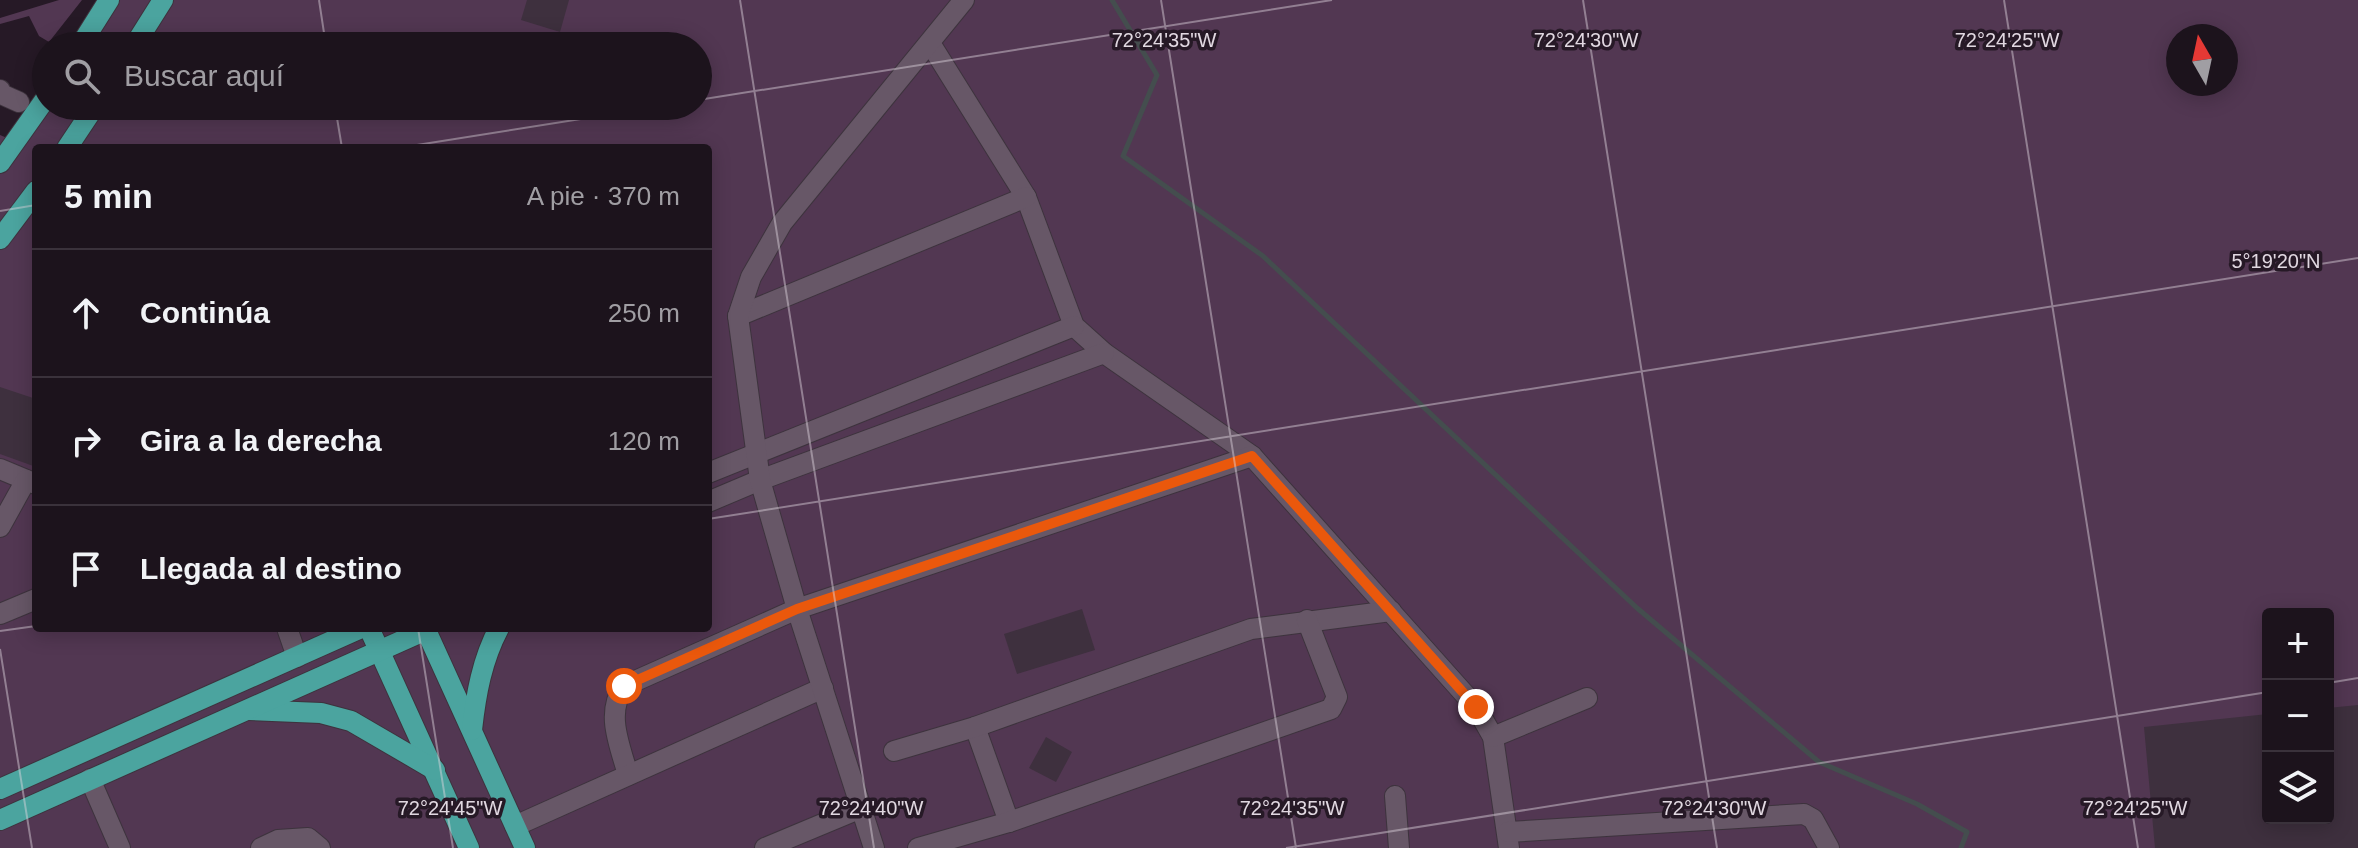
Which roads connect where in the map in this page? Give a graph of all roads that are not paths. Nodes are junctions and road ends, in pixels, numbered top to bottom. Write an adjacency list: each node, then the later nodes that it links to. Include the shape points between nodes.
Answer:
1 (109, 0): 4 (main road)
2 (163, 0): 5 (main road)
3 (964, 0): 6 (street)
4 (89, 32)
5 (143, 32)
6 (930, 43): 14 (street); 16 (street, via 782,223 751,277)
7 (0, 90): 8 (street)
8 (19, 102)
9 (32, 118): 12 (main road)
10 (86, 120): 11 (main road)
11 (70, 144)
12 (0, 163)
13 (32, 196): 15 (main road)
14 (1026, 197): 16 (street); 17 (street)
15 (0, 239)
16 (738, 316): 19 (street)
17 (1074, 326): 18 (street); 19 (street)
18 (1104, 353): 20 (street); 23 (street)
19 (755, 452): 22 (street); 23 (street)
20 (1252, 456): 28 (street); 29 (street)
21 (0, 469): 24 (street)
22 (712, 471)
23 (760, 480): 25 (street); 28 (street)
24 (31, 482): 26 (street)
25 (712, 500)
26 (0, 527)
27 (32, 601): 30 (street)
28 (797, 609): 40 (street); 48 (street, via 624,686 615,700 615,722)
29 (1391, 611): 31 (street); 45 (street, via 1476,707)
30 (0, 614)
31 (1307, 620): 43 (street, via 1251,629); 54 (street, via 1337,697 1331,709)
32 (288, 632): 39 (street)
33 (352, 632): 39 (main road)
34 (371, 632): 38 (main road)
35 (421, 632): 38 (main road)
36 (428, 632): 44 (main road)
37 (497, 632): 44 (main road, via 476,693)
38 (380, 651): 42 (main road); 47 (main road)
39 (297, 657): 50 (main road)
40 (823, 688): 48 (street); 52 (street)
41 (1587, 698): 45 (street)
42 (243, 710): 47 (main road, via 321,713 351,721); 49 (main road)
43 (975, 727): 46 (street); 54 (street)
44 (472, 730): 55 (main road)
45 (1493, 737): 56 (street)
46 (894, 751)
47 (435, 770): 60 (main road)
48 (628, 775): 55 (street)
49 (90, 779): 53 (main road); 57 (street)
50 (0, 789)
51 (1395, 796): 65 (street)
52 (861, 808): 62 (street); 63 (street)
53 (0, 820)
54 (1009, 822): 64 (street)
55 (515, 826): 61 (main road)
56 (1508, 840): 66 (street, via 1804,814 1813,819)
57 (120, 848)
58 (261, 848): 59 (street, via 278,840 308,838)
59 (320, 848)
60 (469, 848)
61 (525, 848)
62 (765, 848)
63 (874, 848)
64 (918, 848)
65 (1399, 848)
66 (1829, 848)

